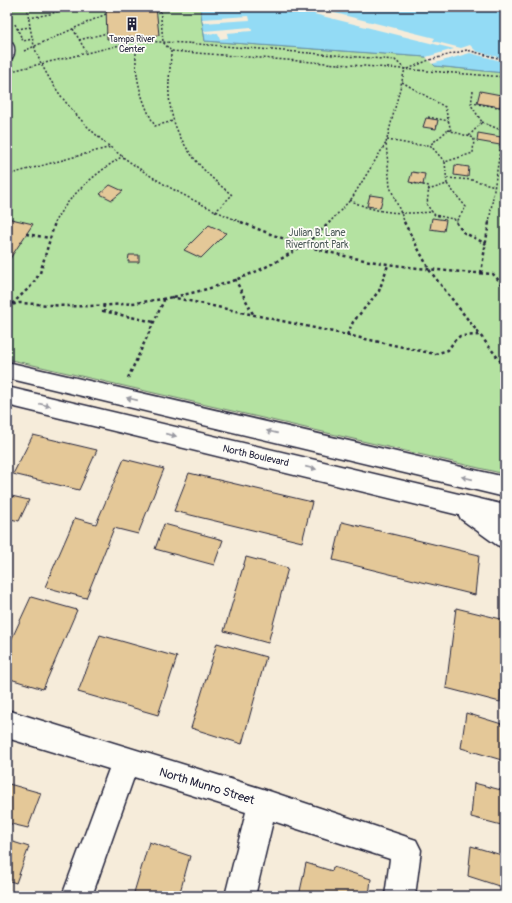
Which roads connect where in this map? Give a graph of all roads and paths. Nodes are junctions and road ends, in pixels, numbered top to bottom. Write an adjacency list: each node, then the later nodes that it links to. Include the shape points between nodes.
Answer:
1 (27, 7): 5 (path)
2 (70, 7): 5 (path)
3 (160, 7): 14 (path)
4 (106, 14): 9 (path)
5 (29, 18): 7 (path)
6 (15, 24): 8 (path)
7 (30, 27): 8 (path); 11 (path)
8 (17, 29): 11 (path, via 23,41)
9 (73, 29): 12 (path); 15 (path)
10 (107, 33): 12 (path)
11 (33, 39): 15 (path)
12 (79, 40): 18 (path)
13 (137, 41): 14 (path); 18 (path); 31 (path, via 135,71 144,106 155,126)
14 (163, 42): 17 (path); 21 (path, via 395,60)
15 (35, 46): 16 (path); 20 (path)
16 (11, 51)
17 (171, 51): 21 (path); 31 (path, via 169,94)
18 (87, 53): 20 (path)
19 (505, 60): 21 (path, via 467,50 429,60)
20 (41, 64): 22 (path); 39 (path, via 70,108)
21 (406, 70): 23 (path); 24 (path)
22 (7, 72)
23 (505, 77)
24 (402, 82): 30 (path, via 445,107); 36 (path)
25 (473, 91): 26 (path)
26 (471, 103): 27 (path); 32 (path)
27 (505, 108)
28 (428, 117): 30 (path)
29 (505, 118): 34 (path)
30 (449, 120): 33 (path)
31 (173, 121): 49 (path, via 180,140 195,161 232,195)
32 (482, 122): 34 (path); 35 (path)
33 (451, 131): 35 (path); 38 (path, via 448,130)
34 (503, 131): 46 (path)
35 (469, 136): 41 (path, via 474,138 473,153)
36 (387, 140): 37 (path); 38 (path)
37 (386, 143): 48 (path); 51 (path, via 389,180)
38 (430, 145): 41 (path)
39 (111, 147): 40 (path); 42 (path)
40 (123, 156): 49 (path, via 172,189); 54 (path, via 94,176 60,214)
41 (445, 162): 43 (path)
42 (7, 175)
43 (447, 178): 45 (path); 46 (path, via 472,180)
44 (412, 184): 47 (path, via 429,186)
45 (447, 184): 47 (path); 52 (path, via 466,207 457,220)
46 (495, 186): 55 (path)
47 (428, 190): 50 (path, via 427,205)
48 (350, 200): 51 (path, via 362,208); 56 (path, via 329,223)
49 (215, 212): 56 (path, via 254,229)
50 (432, 212): 51 (path); 52 (path)
51 (400, 214): 58 (path)
52 (454, 219): 55 (path, via 463,232)
53 (26, 234): 54 (path)
54 (50, 238): 64 (path, via 45,263 38,279)
55 (486, 244): 59 (path)
56 (302, 245): 57 (path, via 347,258); 60 (path, via 280,259)
57 (388, 265): 58 (path); 69 (path, via 380,290 352,324)
58 (430, 271): 59 (path); 70 (path)
59 (481, 273): 61 (path, via 493,274)
60 (235, 279): 62 (path); 67 (path)
61 (505, 287)
62 (170, 297): 63 (path); 67 (path)
63 (165, 298): 65 (path); 68 (path)
64 (12, 304): 65 (path); 66 (path)
65 (104, 305): 68 (path, via 103,311)
66 (7, 306)
67 (254, 315): 69 (path)
68 (154, 322): 73 (path)
69 (347, 335): 70 (path, via 435,354 448,350 458,336)
70 (480, 335): 71 (path)
71 (505, 367)
72 (7, 370): 75 (street, one-way to 72)
73 (128, 378)
74 (7, 396): 76 (street, North Boulevard, one-way to 76)
75 (505, 487)
76 (458, 505): 77 (street, North Boulevard); 78 (street)
77 (505, 516)
78 (505, 537)
79 (7, 724): 80 (street, North Munro Street)
80 (126, 761): 81 (street, North Munro Street); 82 (street)
81 (263, 803): 83 (street); 84 (street, North Munro Street, via 406,850)
82 (77, 896)
83 (240, 896)
84 (400, 896)

